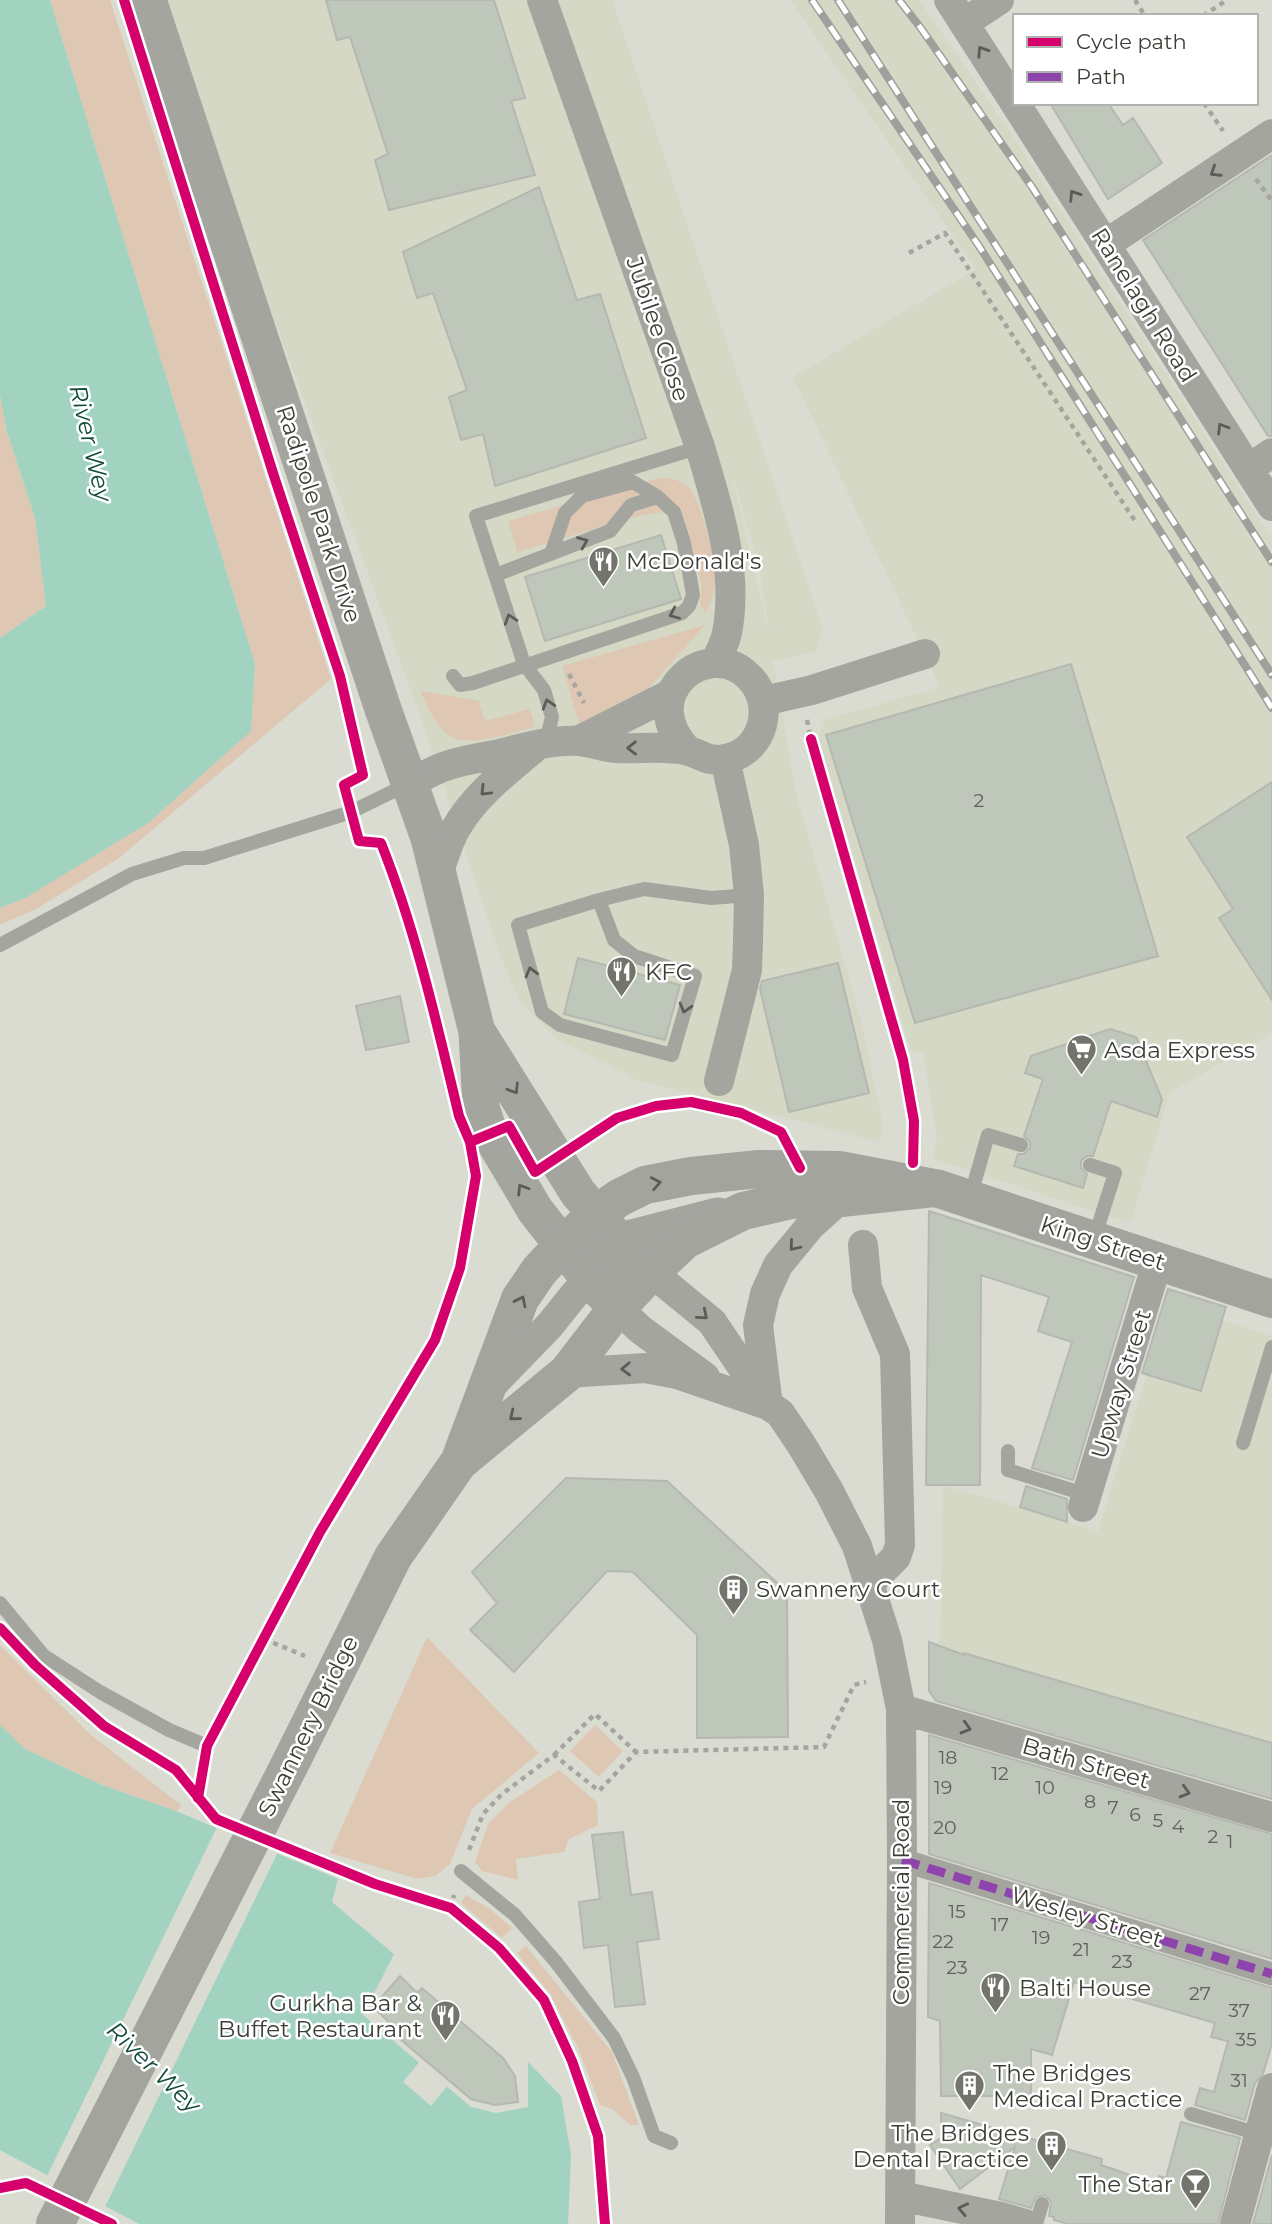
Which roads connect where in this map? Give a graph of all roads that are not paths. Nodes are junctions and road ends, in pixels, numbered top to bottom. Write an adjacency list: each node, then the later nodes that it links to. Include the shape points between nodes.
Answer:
1 (148, 0): 25 (street, Radipole Park Drive)
2 (542, 0): 9 (street, Jubilee Close)
3 (999, 0): 4 (street)
4 (956, 12): 5 (street, Ranelagh Road, one-way to 4)
5 (1013, 100)
6 (1016, 105): 8 (street, Ranelagh Road, one-way to 6)
7 (1272, 134): 8 (street, one-way to 8)
8 (1105, 244): 10 (street, Ranelagh Road, one-way to 8)
9 (700, 447): 14 (lane, via 476,516); 16 (street, Jubilee Close, via 728,558 727,635)
10 (1260, 461): 12 (street, Ranelagh Road)
11 (657, 497): 13 (lane, one-way to 11, via 610,531 631,505); 13 (lane, via 633,482 582,496 565,513); 17 (lane, one-way to 17, via 674,512 684,543 693,595 689,606 682,613)
12 (1272, 506)
13 (551, 554): 14 (lane)
14 (496, 575): 17 (lane, one-way to 14)
15 (925, 654): 20 (street)
16 (715, 663): 19 (street, via 688,672); 20 (street, via 746,673)
17 (524, 664): 18 (lane, via 460,685); 22 (lane, one-way to 17, via 548,733 552,717 544,690)
18 (453, 676)
19 (671, 694): 21 (street); 23 (street, via 670,724)
20 (764, 701): 24 (street, via 761,731 752,744)
21 (578, 741): 22 (street); 23 (street, one-way to 21, via 617,748)
22 (536, 746): 25 (street, via 443,767); 26 (street, one-way to 26, via 469,807 454,831)
23 (687, 750): 24 (street, via 698,757)
24 (725, 759): 27 (street, via 744,845)
25 (410, 783): 26 (street, Radipole Park Drive); 29 (lane, via 351,812 204,858 184,858 132,874)
26 (438, 875): 30 (street, Radipole Park Drive)
27 (749, 895): 28 (lane, via 711,898 644,889); 31 (street, via 747,970)
28 (599, 900): 28 (lane, one-way to 28, via 614,940 634,956 695,976 672,1055 560,1026 542,1013 518,925)
29 (0, 945)
30 (477, 1032): 38 (street, Commercial Road, one-way to 38, via 578,1192); 40 (street, Commercial Road, one-way to 30, via 535,1210 490,1134 481,1108)
31 (719, 1081)
32 (1021, 1145): 36 (lane, via 988,1135)
33 (1090, 1166): 39 (lane, via 1115,1173)
34 (934, 1188): 35 (main road, King Street); 36 (main road, King Street); 38 (main road, King Street, one-way to 34, via 619,1198 645,1185 691,1176 759,1169 839,1170)
35 (841, 1198): 37 (main road, King Street, via 791,1200); 51 (street, one-way to 51, via 778,1265 765,1294 758,1325)
36 (970, 1199): 39 (main road, King Street)
37 (743, 1211): 38 (street, King Street); 43 (main road, King Street, via 685,1240)
38 (608, 1227): 40 (main road, Swannery Bridge); 43 (street, Commercial Road)
39 (1094, 1239): 42 (main road, King Street)
40 (562, 1245): 44 (street, Commercial Road); 50 (main road, Swannery Bridge, one-way to 40, via 520,1299)
41 (863, 1245): 56 (street, via 867,1288 895,1354 900,1545 896,1557)
42 (1158, 1260): 45 (main road, King Street); 55 (street, Upway Street)
43 (651, 1272): 44 (street, via 607,1272); 46 (main road, King Street); 51 (street, Commercial Road, one-way to 51, via 712,1322)
44 (589, 1279): 46 (street, Commercial Road); 50 (street, Swannery Bridge)
45 (1272, 1299)
46 (617, 1308): 48 (main road, Swannery Bridge); 49 (street, Commercial Road)
47 (1272, 1347): 52 (lane)
48 (567, 1373): 49 (street, Commercial Road, one-way to 48, via 645,1368); 54 (main road, Swannery Bridge, one-way to 54)
49 (716, 1387): 51 (street, Commercial Road)
50 (489, 1388): 54 (main road, Swannery Bridge)
51 (768, 1405): 56 (street, Commercial Road, via 780,1413 829,1491 857,1546)
52 (1243, 1443)
53 (1008, 1451): 55 (lane, via 1008,1470)
54 (459, 1462): 70 (main road, Swannery Bridge, via 393,1557)
55 (1085, 1501)
56 (869, 1584): 58 (street, Commercial Road, via 887,1640)
57 (0, 1603): 59 (lane, via 43,1655 100,1692)
58 (901, 1709): 60 (street, Bath Street, one-way to 60); 61 (street, Commercial Road)
59 (207, 1746)
60 (1272, 1817)
61 (902, 1860): 63 (street, Wesley Street); 68 (street, Commercial Road)
62 (461, 1871): 67 (lane, via 515,1915 556,1962 614,2038 654,2136)
63 (1272, 1974)
64 (1272, 2088): 66 (street)
65 (1191, 2114): 66 (lane)
66 (1259, 2134): 72 (street)
67 (671, 2143)
68 (900, 2210): 69 (street, one-way to 68, via 1001,2217)
69 (1033, 2214): 71 (lane)
70 (55, 2224)
71 (1036, 2224)
72 (1235, 2224)

